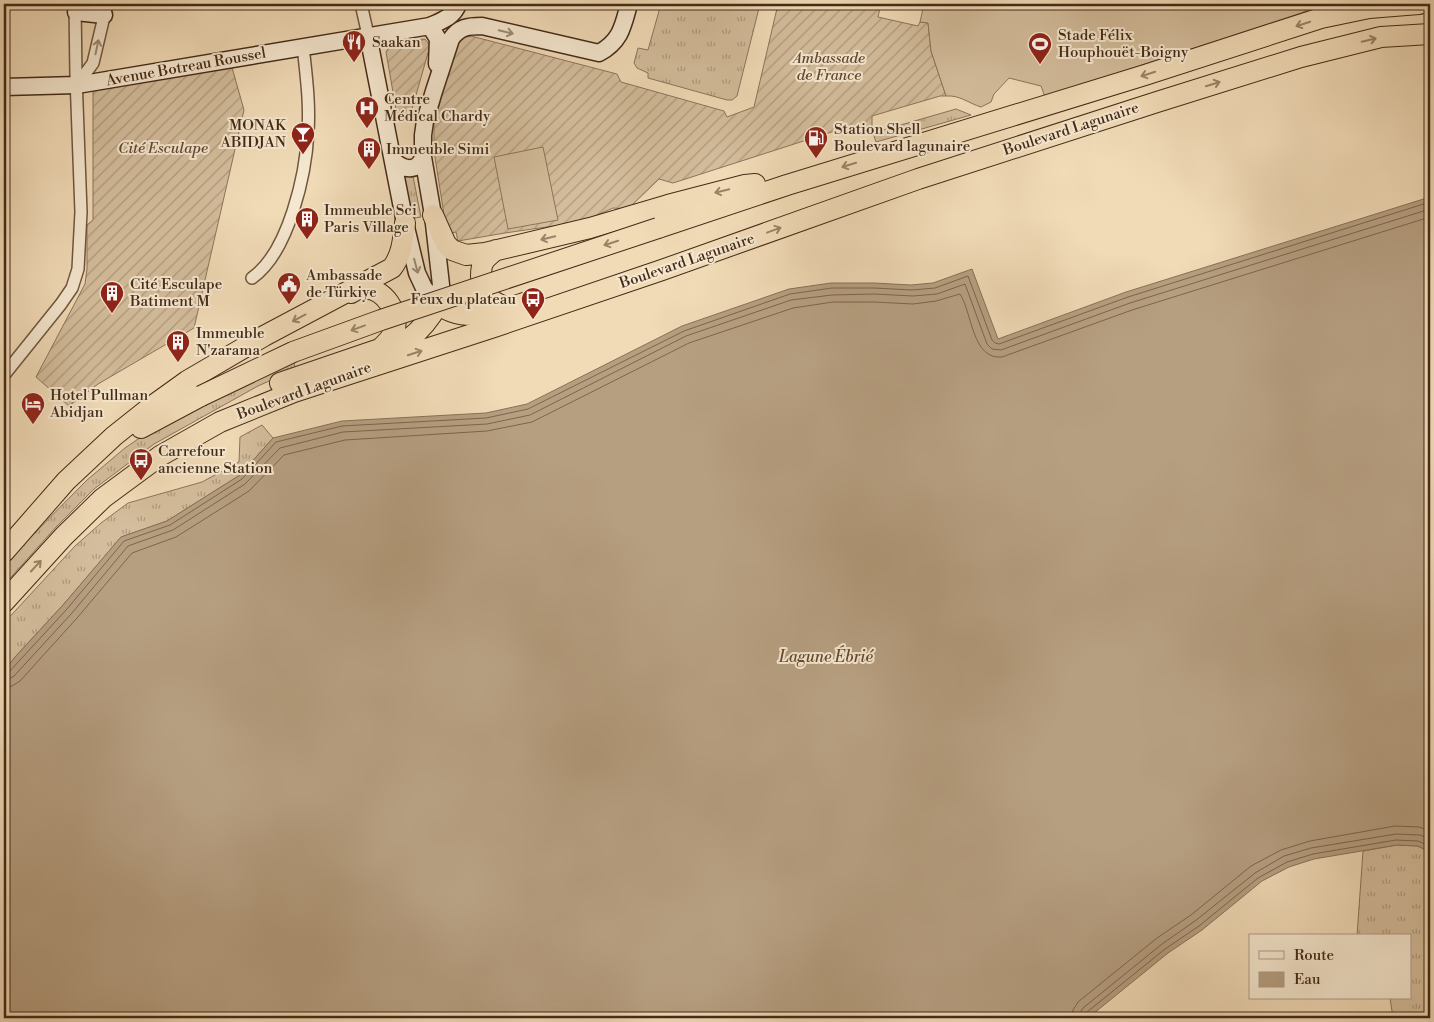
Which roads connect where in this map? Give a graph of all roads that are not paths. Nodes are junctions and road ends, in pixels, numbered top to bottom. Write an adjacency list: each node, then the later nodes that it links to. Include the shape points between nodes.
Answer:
1 (361, 4): 10 (street)
2 (629, 4): 8 (street, one-way to 2, via 599,53 619,36)
3 (1419, 4): 17 (highway, Boulevard Lagunaire, one-way to 17, via 1369,8 1321,18)
4 (457, 6): 7 (street, via 450,16); 8 (street, via 464,18)
5 (76, 8): 6 (street); 12 (street)
6 (105, 9): 12 (street, one-way to 6, via 93,63)
7 (430, 26): 10 (street, Avenue Botreau Roussel); 14 (street, via 438,39)
8 (482, 26): 14 (street, via 462,28 456,32)
9 (1430, 34): 21 (highway, Boulevard Lagunaire, one-way to 9, via 918,179 1292,59 1381,37)
10 (368, 35): 11 (street, Avenue Botreau Roussel); 16 (street)
11 (303, 46): 12 (street, Avenue Botreau Roussel); 22 (street, via 308,88 308,131 296,202 275,254)
12 (77, 85): 13 (street, Avenue Botreau Roussel); 27 (street, via 81,212 78,269 72,288 61,304)
13 (4, 87)
14 (434, 91): 15 (street, via 425,121)
15 (423, 157): 16 (street, via 417,167 410,169 402,168); 18 (street)
16 (393, 160): 19 (street)
17 (787, 184): 20 (highway, one-way to 20, via 745,185); 29 (highway, Boulevard Lagunaire, one-way to 29, bridge, via 293,352 152,421 120,442 81,474)
18 (434, 215): 20 (highway, via 446,244 452,250 466,255); 24 (street, via 441,285)
19 (405, 223): 23 (highway, via 402,250 392,268); 24 (street, one-way to 24, via 420,282)
20 (496, 250): 25 (highway, via 484,260 482,286 492,301)
21 (662, 270): 25 (highway, via 552,293); 28 (highway, Boulevard Lagunaire, one-way to 21, via 294,392)
22 (252, 278)
23 (340, 297): 26 (highway, via 363,288 377,292 391,304 395,331); 29 (highway, one-way to 29, via 187,380 148,409 66,480)
24 (438, 304): 25 (highway, via 445,310 467,315); 26 (highway, via 420,331 409,339)
25 (510, 308)
26 (379, 350): 28 (highway, via 267,388)
27 (4, 375)
28 (220, 422): 30 (highway, Boulevard Lagunaire, one-way to 28, via 104,498 160,456)
29 (4, 553)
30 (4, 602)

